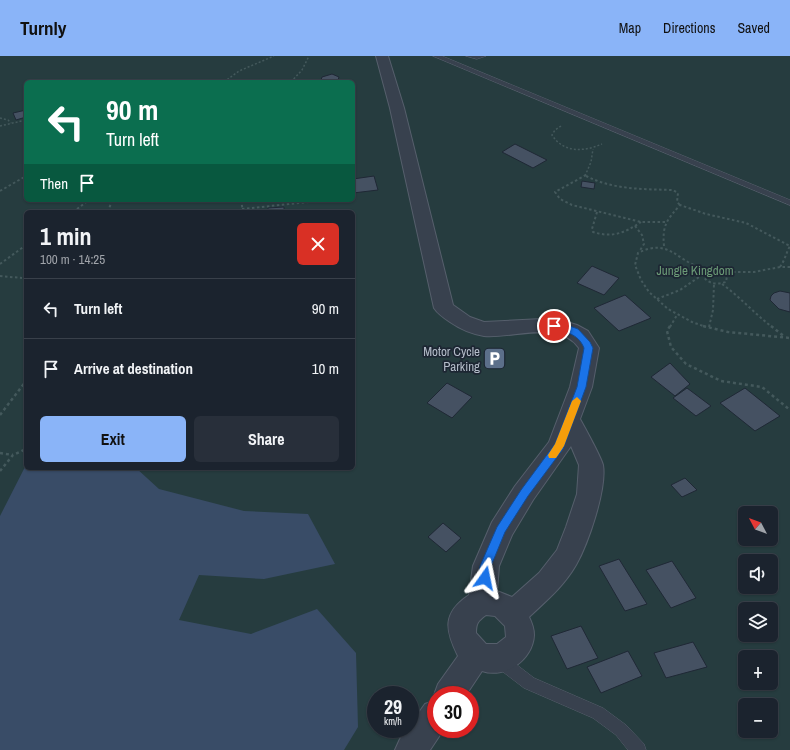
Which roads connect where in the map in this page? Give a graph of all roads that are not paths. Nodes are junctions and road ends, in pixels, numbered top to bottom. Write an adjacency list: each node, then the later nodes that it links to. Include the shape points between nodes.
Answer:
1 (382, 56): 6 (street, via 397,108 444,308 462,322 485,329 554,326 567,328 581,336 589,348 581,387)
2 (436, 56): 5 (lane)
3 (469, 56): 4 (lane)
4 (483, 56)
5 (790, 203)
6 (570, 420): 7 (street, via 560,446 524,493 501,530 486,566); 8 (street, via 591,465 589,494 567,558 548,582)
7 (482, 602): 8 (street, via 504,606); 9 (street, via 465,614 461,624 462,636 467,646)
8 (513, 614): 9 (street, via 520,635 517,646 509,654)
9 (487, 657): 10 (street); 13 (lane, via 529,683 598,713 622,730)
10 (458, 686)
11 (427, 728): 12 (street)
12 (411, 750)
13 (638, 750)

